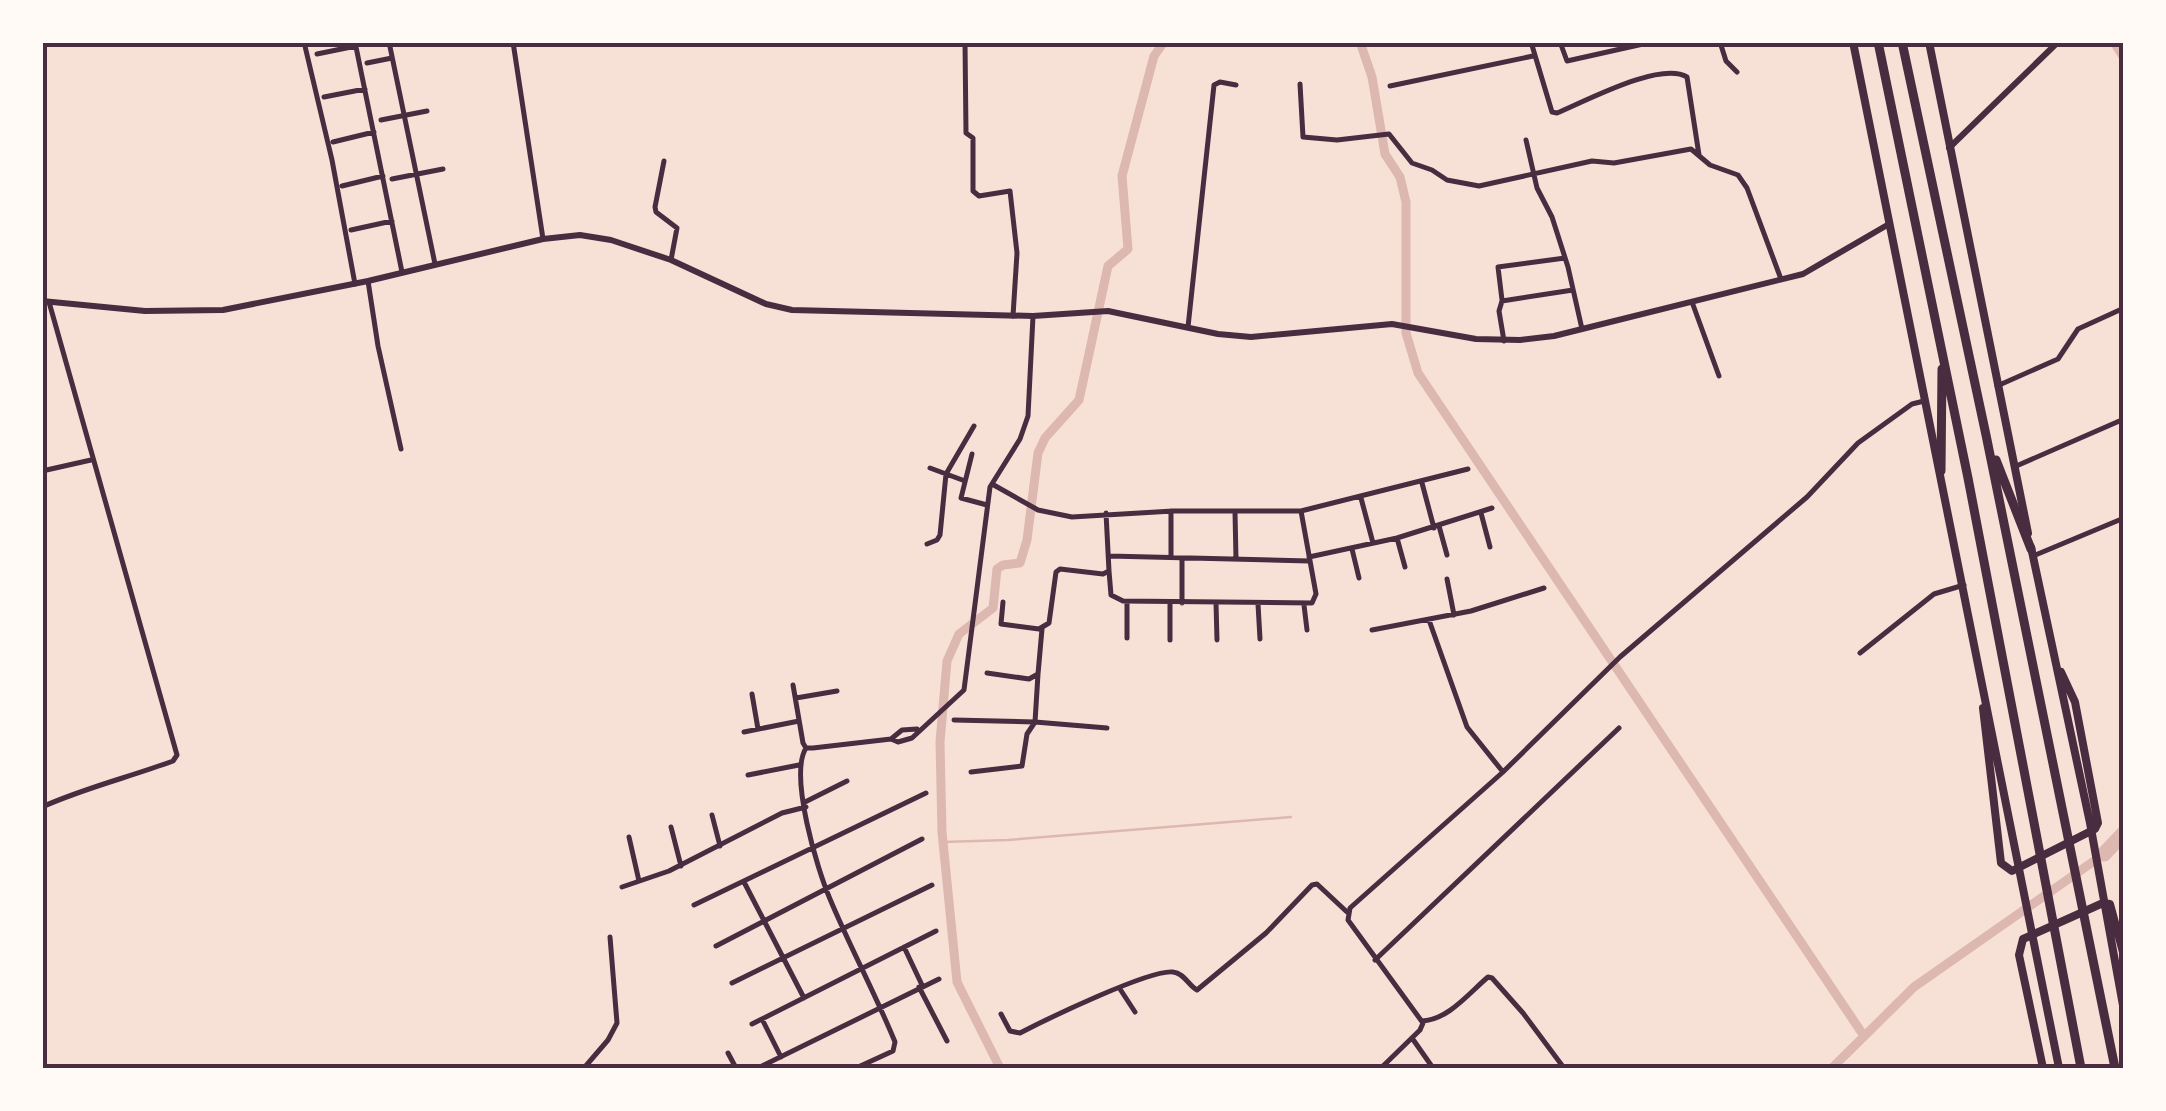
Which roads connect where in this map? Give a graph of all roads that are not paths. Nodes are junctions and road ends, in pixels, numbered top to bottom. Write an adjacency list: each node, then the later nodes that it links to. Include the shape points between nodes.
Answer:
1 (304, 42): 50 (street)
2 (389, 42): 17 (street)
3 (514, 42): 43 (street)
4 (965, 42): 56 (street, via 973,191 1010,191 1017,253)
5 (1531, 42): 16 (street)
6 (1560, 42): 7 (street, via 1567,61)
7 (1652, 42)
8 (1720, 42): 19 (street)
9 (1852, 42): 41 (main road)
10 (1878, 42): 61 (highway)
11 (1902, 42): 67 (highway)
12 (1929, 42): 31 (main road)
13 (2058, 42): 31 (street)
14 (356, 44): 15 (street); 23 (street)
15 (317, 54)
16 (1535, 55): 22 (street); 32 (street, via 1550,109 1557,113 1641,78 1679,72 1687,77)
17 (392, 58): 18 (street); 26 (street)
18 (367, 63)
19 (1737, 72)
20 (1236, 84): 58 (street, via 1214,86)
21 (1300, 84): 36 (street, via 1303,137 1389,134 1412,164 1479,186)
22 (1390, 86)
23 (364, 89): 24 (street); 28 (street)
24 (324, 97)
25 (426, 111): 26 (street)
26 (406, 116): 27 (street); 35 (street)
27 (381, 120)
28 (374, 132): 30 (street); 37 (street)
29 (1526, 140): 36 (street)
30 (333, 142)
31 (1949, 148): 63 (main road)
32 (1700, 155): 36 (street, via 1684,148); 48 (street, via 1738,175 1747,188)
33 (664, 161): 45 (street, via 655,207 677,228)
34 (443, 169): 35 (street)
35 (418, 174): 38 (street); 46 (street)
36 (1534, 175): 44 (street)
37 (383, 176): 39 (street); 40 (street)
38 (392, 180)
39 (342, 186)
40 (392, 221): 42 (street); 47 (street)
41 (1889, 224): 48 (street, via 1820,266); 64 (main road)
42 (351, 230)
43 (544, 239): 45 (street, via 595,237); 46 (street)
44 (1565, 258): 51 (street); 53 (street, via 1498,267)
45 (671, 260): 56 (street, via 792,310)
46 (435, 264): 47 (street)
47 (402, 272): 49 (street)
48 (1782, 279): 54 (street)
49 (368, 282): 50 (street); 68 (street)
50 (355, 284): 52 (street, via 222,310)
51 (1573, 290): 53 (street); 59 (street)
52 (46, 301): 70 (street)
53 (1502, 301): 60 (street)
54 (1692, 302): 59 (street); 62 (street)
55 (2124, 308): 63 (street, via 2078,328 2058,359)
56 (1013, 316): 57 (street)
57 (1033, 316): 58 (street, via 1108,311); 79 (street, via 1028,416)
58 (1188, 328): 60 (street, via 1251,337 1392,324)
59 (1582, 330): 60 (street)
60 (1504, 341)
61 (1942, 351): 75 (highway); 199 (highway)
62 (1719, 376)
63 (1997, 386): 71 (main road)
64 (1926, 401): 75 (main road); 143 (street, via 1858,443)
65 (2124, 419): 71 (street)
66 (974, 426): 76 (street)
67 (1986, 434): 95 (highway); 200 (highway)
68 (401, 449)
69 (972, 454): 77 (street)
70 (92, 460): 74 (street); 148 (street, via 177,755)
71 (2014, 467): 95 (main road)
72 (930, 468): 76 (street)
73 (1468, 470): 78 (street)
74 (42, 471)
75 (1940, 471): 106 (main road)
76 (946, 474): 77 (street); 91 (street, via 940,536)
77 (965, 481): 81 (street, via 962,498)
78 (1422, 483): 80 (street); 89 (street)
79 (992, 484): 81 (street); 86 (street, via 1038,510)
80 (1361, 498): 85 (street); 92 (street)
81 (986, 505): 140 (street, via 964,690 905,740)
82 (1492, 508): 87 (street)
83 (1171, 511): 84 (street); 86 (street); 98 (street)
84 (1234, 511): 85 (street); 100 (street)
85 (1301, 511): 101 (street)
86 (1106, 513): 96 (street)
87 (1481, 513): 89 (street); 93 (street)
88 (2124, 518): 95 (street)
89 (1436, 527): 90 (street); 97 (street)
90 (1397, 538): 92 (street); 102 (street)
91 (927, 544)
92 (1373, 544): 94 (street)
93 (1490, 547)
94 (1352, 549): 101 (street); 104 (street)
95 (2032, 552): 125 (main road)
96 (1108, 556): 98 (street); 103 (street)
97 (1447, 556)
98 (1171, 558): 99 (street)
99 (1182, 558): 100 (street); 111 (street)
100 (1236, 559): 101 (street)
101 (1309, 559): 114 (street, via 1316,600)
102 (1405, 566)
103 (1110, 571): 109 (street, via 1112,595); 117 (street, via 1060,569 1049,623)
104 (1359, 578)
105 (1447, 579): 115 (street)
106 (1964, 585): 124 (street, via 1934,594); 129 (main road)
107 (1544, 588): 115 (street)
108 (1003, 602): 117 (street, via 1001,624)
109 (1127, 602): 110 (street); 120 (street)
110 (1170, 602): 111 (street); 122 (street)
111 (1182, 603): 112 (street)
112 (1216, 603): 113 (street); 123 (street)
113 (1258, 604): 114 (street); 121 (street)
114 (1304, 605): 118 (street)
115 (1454, 615): 116 (street)
116 (1429, 620): 119 (street); 143 (street, via 1467,727)
117 (1042, 628): 127 (street)
118 (1306, 630)
119 (1372, 630)
120 (1128, 638)
121 (1260, 639)
122 (1170, 640)
123 (1217, 640)
124 (1860, 653)
125 (2053, 654): 129 (main road, via 2076,702 2098,823 2012,871 2001,863); 179 (main road)
126 (988, 673): 127 (street)
127 (1038, 674): 135 (street)
128 (793, 685): 132 (street)
129 (1983, 688): 198 (main road)
130 (837, 691): 132 (street)
131 (752, 694): 138 (street)
132 (796, 698): 134 (street)
133 (954, 720): 135 (street)
134 (799, 721): 138 (street); 140 (street)
135 (1036, 722): 136 (street); 142 (street, via 1026,734 1022,766)
136 (1106, 728)
137 (1620, 728): 171 (street)
138 (758, 729): 139 (street)
139 (744, 732)
140 (806, 748): 141 (street)
141 (800, 765): 144 (street); 147 (street)
142 (971, 772)
143 (1504, 772): 162 (street)
144 (748, 775)
145 (847, 781): 147 (street)
146 (926, 793): 154 (street)
147 (806, 804): 153 (street); 154 (street)
148 (42, 807)
149 (712, 814): 153 (street)
150 (671, 827): 155 (street)
151 (629, 836): 156 (street)
152 (922, 839): 160 (street)
153 (720, 847): 155 (street)
154 (814, 848): 157 (street); 160 (street)
155 (681, 866): 156 (street)
156 (639, 881): 159 (street)
157 (744, 882): 161 (street); 163 (street)
158 (932, 885): 164 (street)
159 (622, 887)
160 (827, 890): 163 (street); 164 (street)
161 (694, 905)
162 (1348, 912): 171 (street); 176 (street, via 1317,884 1202,988 1194,990 1175,972)
163 (764, 921): 167 (street); 170 (street)
164 (844, 928): 170 (street); 172 (street)
165 (936, 931): 168 (street)
166 (610, 937): 190 (street, via 617,1023)
167 (716, 946)
168 (904, 948): 172 (street); 175 (street)
169 (2124, 956): 197 (main road, via 2110,904 2023,939 2019,955)
170 (783, 959): 174 (street); 177 (street)
171 (1374, 960): 183 (street)
172 (864, 968): 177 (street); 178 (street)
173 (939, 980): 175 (street)
174 (732, 983)
175 (921, 986): 178 (street); 186 (street)
176 (1120, 989): 180 (street); 181 (street, via 1020,1033 1010,1031)
177 (804, 998): 182 (street)
178 (880, 1006): 188 (street); 193 (street, via 895,1047)
179 (2124, 1011)
180 (1135, 1012)
181 (1001, 1014)
182 (762, 1019): 184 (street); 188 (street)
183 (1422, 1021): 185 (street); 196 (street, via 1444,1015 1492,978)
184 (752, 1024)
185 (1412, 1038): 194 (street); 195 (street)
186 (947, 1041)
187 (728, 1053): 191 (street)
188 (781, 1058): 189 (street)
189 (769, 1066): 192 (street)
190 (584, 1068)
191 (736, 1068)
192 (758, 1068)
193 (856, 1068)
194 (1381, 1068)
195 (1433, 1068)
196 (1564, 1068)
197 (2043, 1068)
198 (2059, 1068)
199 (2082, 1068)
200 (2116, 1068)

